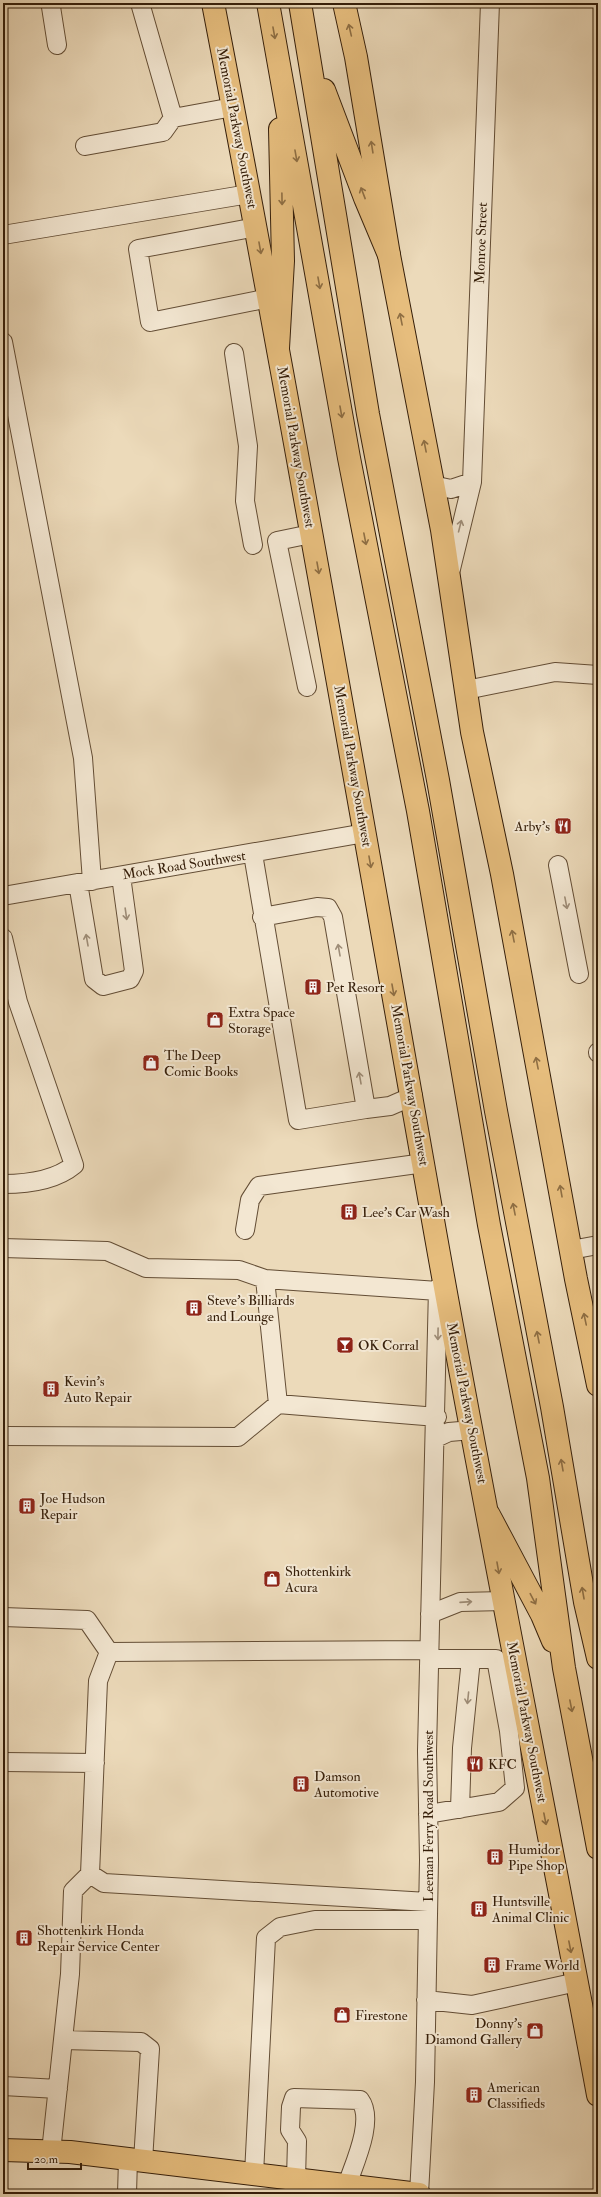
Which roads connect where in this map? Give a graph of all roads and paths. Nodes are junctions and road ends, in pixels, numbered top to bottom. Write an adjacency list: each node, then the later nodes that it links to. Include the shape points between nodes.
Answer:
1 (53, 3): 9 (street, via 51,7)
2 (140, 3): 12 (street)
3 (213, 3): 11 (main road, Memorial Parkway Southwest)
4 (268, 3): 10 (main road, one-way to 10)
5 (300, 3): 8 (main road)
6 (344, 3): 17 (main road, one-way to 6, via 356,56)
7 (490, 3): 22 (street, Monroe Street)
8 (306, 42): 17 (main road, one-way to 8); 63 (main road, one-way to 8, via 585,1602 437,772 368,414)
9 (57, 45)
10 (279, 62): 20 (main road, one-way to 20, via 283,261); 65 (main road, one-way to 65, via 349,458 418,811 488,1225 538,1478)
11 (233, 107): 12 (street); 14 (main road, Memorial Parkway Southwest)
12 (173, 118): 13 (street, via 164,132)
13 (85, 146)
14 (249, 194): 15 (main road, Memorial Parkway Southwest); 16 (street)
15 (256, 226): 18 (main road, Memorial Parkway Southwest, one-way to 18); 18 (street, via 138,248 150,322)
16 (3, 235)
17 (389, 255): 23 (main road, one-way to 17)
18 (269, 298): 20 (main road, Memorial Parkway Southwest)
19 (3, 342): 34 (street, via 83,758)
20 (278, 348): 24 (main road, Memorial Parkway Southwest)
21 (234, 353): 25 (street, via 248,446 245,502)
22 (472, 482): 23 (street, via 451,489); 26 (street, Monroe Street, one-way to 22)
23 (432, 485): 26 (main road)
24 (311, 534): 28 (street, via 277,541); 30 (main road, Memorial Parkway Southwest, one-way to 30)
25 (253, 546)
26 (449, 578): 29 (main road)
27 (598, 675): 29 (street, via 555,672)
28 (308, 687)
29 (466, 690): 46 (main road, one-way to 29)
30 (365, 833): 31 (street, Mock Road Southwest); 39 (main road, Memorial Parkway Southwest, one-way to 39)
31 (253, 854): 33 (street, Mock Road Southwest); 36 (street)
32 (558, 865): 38 (street, one-way to 38)
33 (121, 876): 34 (street, Mock Road Southwest); 34 (street, one-way to 34, via 134,971 130,979 103,986 94,979)
34 (85, 882): 35 (street, Mock Road Southwest)
35 (3, 896)
36 (262, 917): 40 (street, one-way to 36, via 333,917 328,908 317,907); 40 (street, via 298,1120)
37 (3, 938): 42 (street, via 18,1002 74,1164 66,1172 25,1184)
38 (579, 974)
39 (412, 1096): 40 (street, via 390,1106); 41 (main road, Memorial Parkway Southwest)
40 (366, 1109)
41 (424, 1163): 43 (street, via 259,1186 250,1200); 47 (main road, Memorial Parkway Southwest)
42 (3, 1184)
43 (245, 1230)
44 (598, 1245): 46 (street)
45 (3, 1248): 48 (street, via 107,1251 146,1268 239,1270)
46 (571, 1250): 50 (main road, one-way to 46)
47 (439, 1253): 49 (street, Leeman Ferry Road Southwest); 53 (main road, Memorial Parkway Southwest)
48 (265, 1279): 49 (street); 51 (street)
49 (438, 1292): 52 (street, Leeman Ferry Road Southwest, one-way to 52)
50 (598, 1385)
51 (278, 1404): 52 (street); 54 (street, via 238,1437)
52 (436, 1417): 55 (street, Leeman Ferry Road Southwest)
53 (472, 1430): 55 (street, via 449,1432); 56 (main road, Memorial Parkway Southwest)
54 (3, 1436)
55 (436, 1438): 58 (street, Leeman Ferry Road Southwest)
56 (489, 1515): 57 (main road, Memorial Parkway Southwest, one-way to 57); 65 (main road, one-way to 65, via 542,1615)
57 (504, 1601): 58 (street, one-way to 57, via 460,1602); 62 (main road, Memorial Parkway Southwest)
58 (430, 1614): 61 (street, Leeman Ferry Road Southwest)
59 (3, 1617): 60 (street, via 87,1620)
60 (109, 1652): 61 (street); 67 (street, via 98,1681)
61 (429, 1654): 64 (street); 71 (street, Leeman Ferry Road Southwest)
62 (505, 1657): 64 (street); 68 (main road, Memorial Parkway Southwest); 69 (street)
63 (598, 1658)
64 (471, 1659): 70 (street, one-way to 70, via 462,1748)
65 (564, 1668): 72 (main road, one-way to 72)
66 (3, 1762): 67 (street)
67 (94, 1763): 73 (street)
68 (538, 1780): 69 (street); 76 (main road, Memorial Parkway Southwest, one-way to 76)
69 (515, 1788): 70 (street, via 499,1802)
70 (460, 1809): 71 (street)
71 (428, 1814): 74 (street, Leeman Ferry Road Southwest)
72 (598, 1848)
73 (90, 1874): 74 (street, via 104,1883); 78 (street, via 73,1891 70,1974)
74 (428, 1902): 75 (street, Leeman Ferry Road Southwest)
75 (428, 1920): 77 (street, Leeman Ferry Road Southwest); 85 (street, via 314,1920 280,1927 266,1938)
76 (577, 1982): 77 (street, via 472,2005); 81 (main road, Memorial Parkway Southwest)
77 (426, 2000): 89 (street, Leeman Ferry Road Southwest)
78 (63, 2040): 80 (street); 84 (street, via 141,2042 150,2049)
79 (3, 2086): 80 (street)
80 (58, 2089): 83 (street)
81 (598, 2090)
82 (3, 2150): 83 (main road)
83 (51, 2152): 84 (main road)
84 (136, 2160): 85 (main road); 88 (street)
85 (254, 2174): 86 (main road)
86 (296, 2179): 87 (main road); 87 (street, via 297,2141 290,2130 294,2098 360,2100 365,2107 365,2130)
87 (347, 2186): 89 (main road)
88 (127, 2194)
89 (419, 2194)

